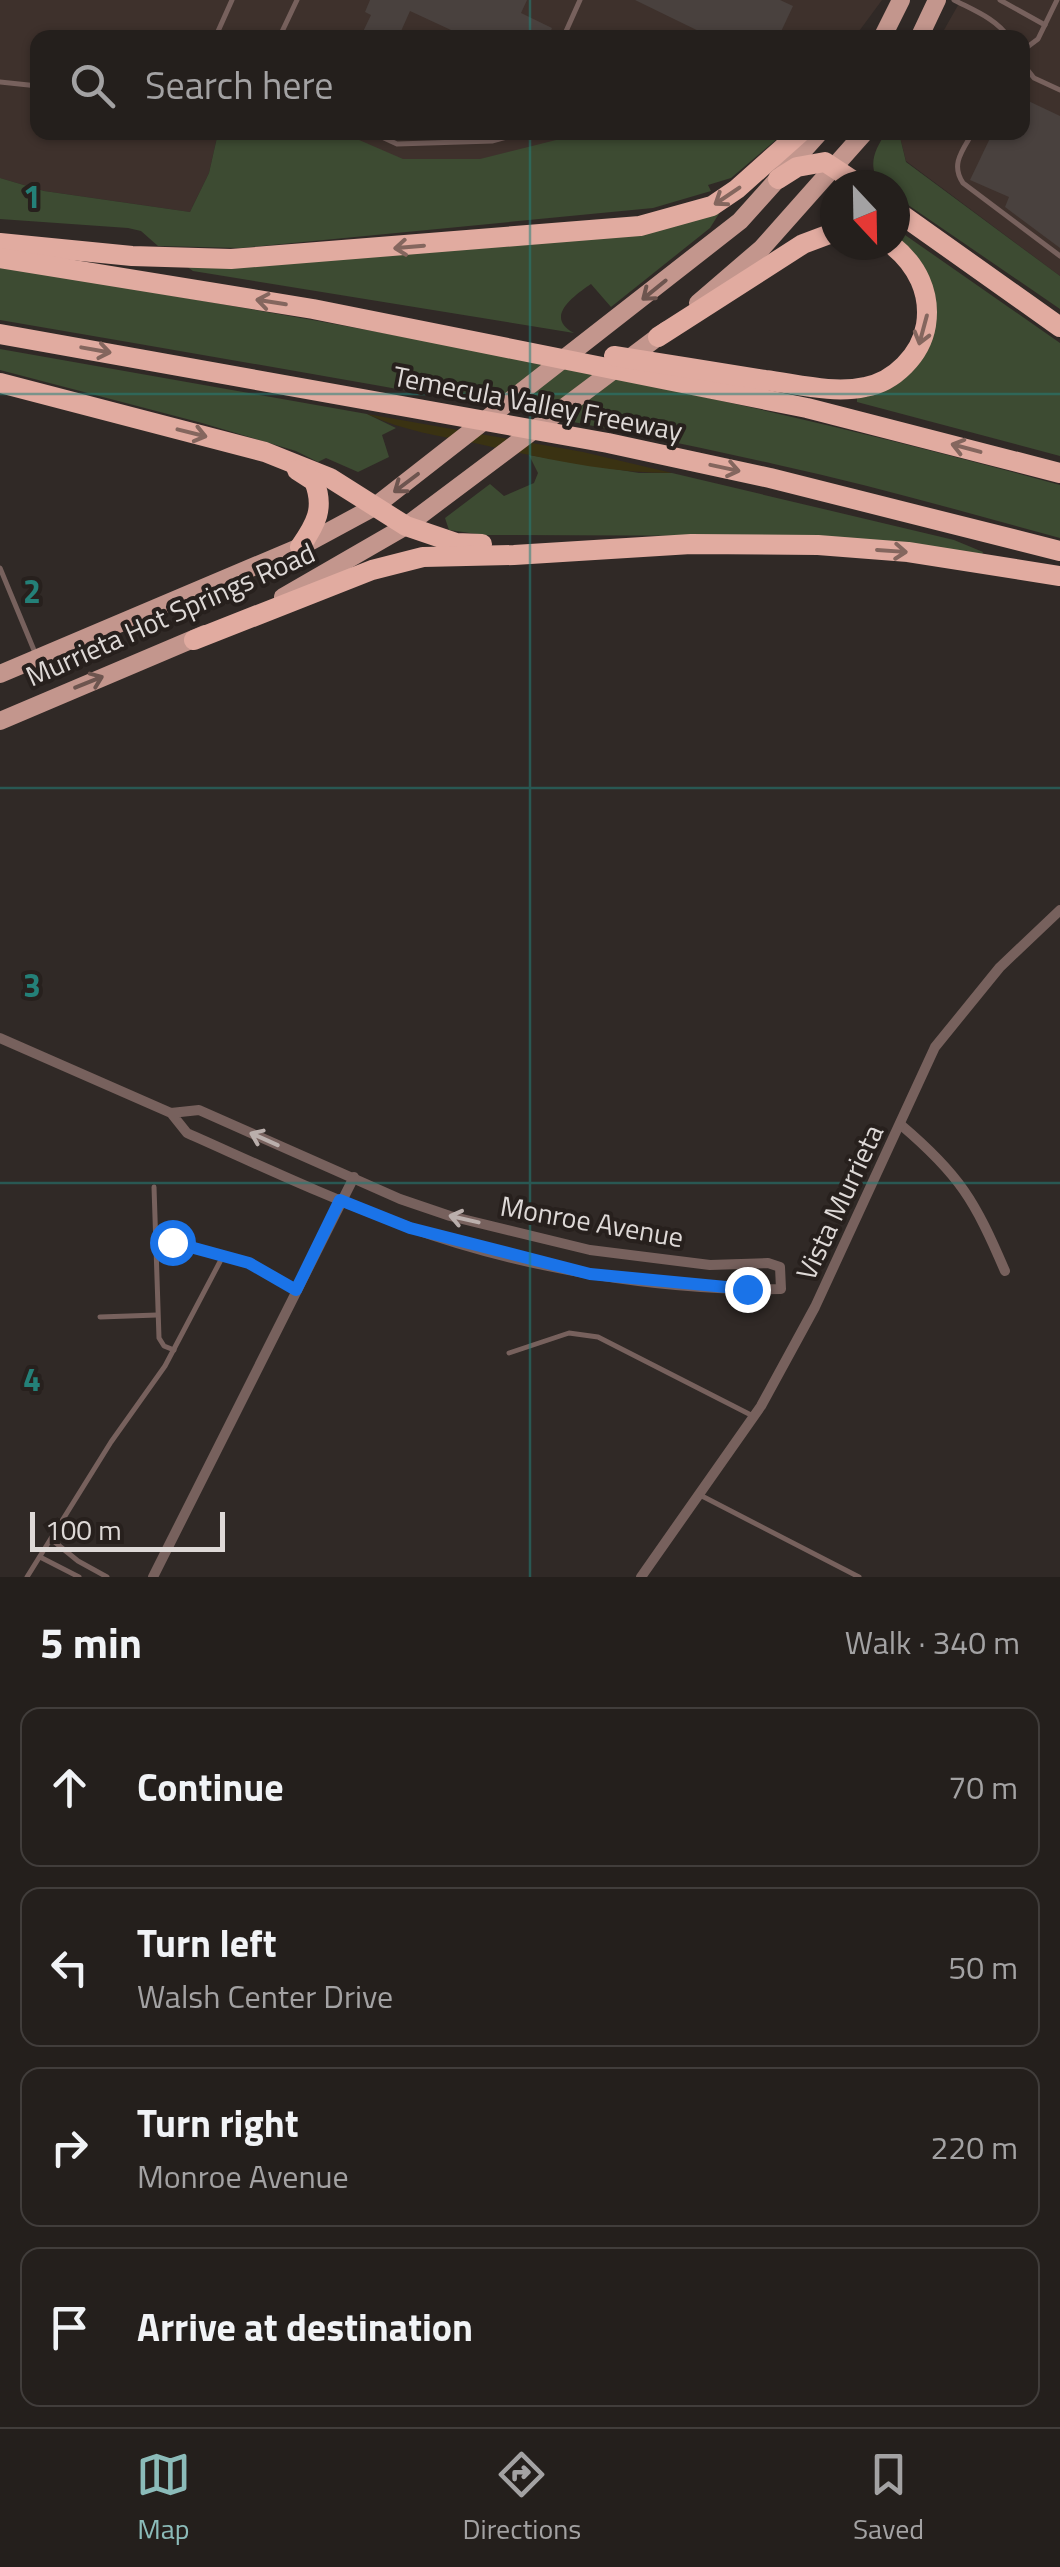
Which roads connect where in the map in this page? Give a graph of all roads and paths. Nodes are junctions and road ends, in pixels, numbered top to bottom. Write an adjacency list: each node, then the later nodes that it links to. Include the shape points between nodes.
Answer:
1 (232, 0): 10 (lane)
2 (296, 0): 11 (lane)
3 (580, 0): 12 (lane)
4 (902, 0): 13 (main road)
5 (937, 0): 14 (main road)
6 (954, 0): 15 (lane)
7 (1000, 0): 9 (lane)
8 (1057, 0): 9 (lane)
9 (1045, 24): 16 (lane)
10 (219, 30)
11 (282, 30)
12 (567, 30)
13 (886, 30)
14 (923, 30)
15 (1000, 30)
16 (1030, 44)
17 (1030, 73): 20 (lane)
18 (0, 82): 19 (lane)
19 (30, 85)
20 (1060, 90)
21 (389, 140): 22 (lane)
22 (496, 140)
23 (792, 140): 32 (highway, one-way to 32, via 712,206 640,226 232,259)
24 (813, 140): 29 (main road, Murrieta Hot Springs Road)
25 (859, 140): 27 (main road, Murrieta Hot Springs Road)
26 (969, 140): 33 (lane, via 956,163 963,183)
27 (836, 168): 28 (highway); 29 (highway, via 812,162); 39 (main road, Murrieta Hot Springs Road, via 762,248)
28 (839, 170)
29 (778, 179): 43 (main road, Murrieta Hot Springs Road, one-way to 43, via 740,221)
30 (910, 221): 37 (highway)
31 (820, 238): 39 (highway)
32 (0, 242)
33 (1060, 256)
34 (0, 258): 36 (highway, Temecula Valley Freeway, one-way to 34)
35 (907, 260): 36 (highway, one-way to 36, via 928,302 923,338 902,368 867,387 798,385)
36 (314, 309): 42 (highway, Temecula Valley Freeway, one-way to 36, via 807,408)
37 (1060, 328)
38 (0, 334): 47 (highway, Temecula Valley Freeway, one-way to 47, via 608,442)
39 (658, 336): 44 (main road, Murrieta Hot Springs Road)
40 (0, 383): 41 (highway, one-way to 41)
41 (264, 452): 43 (highway, via 330,478); 45 (highway, via 314,481 318,518)
42 (1060, 473)
43 (374, 506): 44 (highway); 45 (main road, Murrieta Hot Springs Road)
44 (406, 526): 46 (highway, via 456,543); 50 (main road, Murrieta Hot Springs Road)
45 (300, 547): 51 (main road, Murrieta Hot Springs Road)
46 (614, 547): 49 (highway, one-way to 49, via 818,546 908,552); 50 (highway, via 394,562)
47 (1060, 551)
48 (0, 568): 51 (lane)
49 (1060, 576)
50 (194, 640): 53 (main road, Murrieta Hot Springs Road, one-way to 50)
51 (37, 658): 52 (main road, Murrieta Hot Springs Road)
52 (0, 674)
53 (0, 721)
54 (1060, 910): 57 (street, Vista Murrieta, via 1000,967 935,1048)
55 (0, 1038): 56 (street, Monroe Avenue)
56 (171, 1113): 58 (street, Monroe Avenue, one-way to 56, via 198,1110); 60 (street, Monroe Avenue, via 187,1133)
57 (901, 1125): 63 (street, via 956,1177 978,1208); 69 (street, Vista Murrieta)
58 (354, 1177): 60 (street); 60 (street, Monroe Avenue, one-way to 58, via 410,1228 590,1274 782,1289 780,1267 768,1263 710,1264 590,1250 450,1216)
59 (154, 1187): 61 (lane)
60 (340, 1200): 64 (street)
61 (156, 1242): 62 (lane); 65 (lane)
62 (223, 1256): 64 (lane); 67 (lane)
63 (1005, 1271)
64 (296, 1290): 76 (street)
65 (157, 1315): 66 (lane); 67 (lane, via 158,1338)
66 (100, 1317)
67 (174, 1350): 71 (lane)
68 (509, 1353): 69 (lane, via 558,1336 598,1336)
69 (754, 1416): 70 (street, Vista Murrieta)
70 (700, 1495): 77 (street, Vista Murrieta); 78 (lane)
71 (50, 1539): 72 (lane); 75 (lane)
72 (40, 1557): 73 (lane); 74 (lane)
73 (28, 1577)
74 (79, 1577)
75 (107, 1577)
76 (153, 1577)
77 (640, 1577)
78 (858, 1577)

